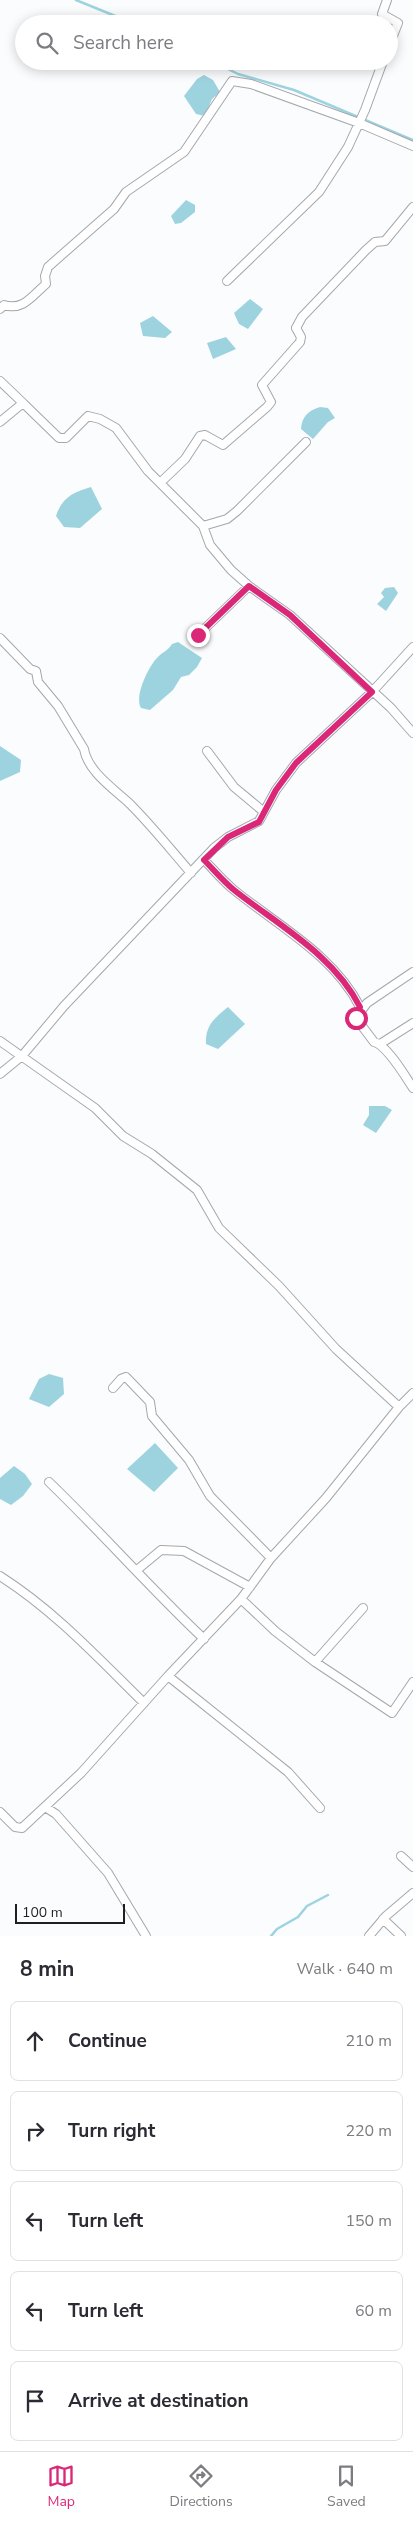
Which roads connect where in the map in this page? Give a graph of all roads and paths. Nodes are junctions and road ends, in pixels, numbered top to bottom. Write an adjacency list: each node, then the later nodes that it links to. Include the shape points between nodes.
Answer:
1 (387, 0): 2 (street)
2 (384, 15)
3 (380, 70): 4 (street)
4 (361, 119): 5 (street); 7 (street, via 348,147 319,192); 8 (street, via 232,81 184,152 126,192 114,209 48,267 46,284 22,306)
5 (413, 146)
6 (413, 207): 13 (street, via 386,241 375,242 366,250 302,317 296,328 302,337 300,342 262,385 271,398 267,407 223,445 205,435 200,436 185,459)
7 (227, 281)
8 (0, 309)
9 (0, 381): 10 (street)
10 (23, 403): 11 (street); 13 (street, via 58,438 66,438 88,416 116,428 148,471)
11 (0, 422)
12 (306, 442): 14 (street, via 227,519)
13 (161, 482): 14 (street)
14 (203, 526): 15 (street, via 210,545)
15 (249, 586): 16 (street); 19 (street, via 290,615)
16 (198, 635)
17 (0, 638): 24 (street, via 30,669 36,671 38,682 58,706 85,756 106,784 130,805)
18 (413, 646): 19 (street)
19 (372, 692): 20 (street); 22 (street, via 296,763)
20 (413, 733)
21 (207, 751): 22 (street, via 234,787)
22 (264, 812): 23 (street, via 259,822 228,837)
23 (204, 860): 24 (street); 26 (street, via 233,889 306,944 332,970 360,1007)
24 (192, 873): 30 (street, via 64,1006)
25 (413, 972): 26 (street, via 367,1004)
26 (356, 1018): 29 (street, via 374,1042)
27 (413, 1022): 29 (street)
28 (0, 1041): 30 (street)
29 (380, 1044): 32 (street)
30 (22, 1056): 31 (street); 35 (street, via 95,1108 123,1136 152,1154 197,1190 219,1228 279,1286 336,1349)
31 (0, 1074)
32 (413, 1088)
33 (113, 1388): 37 (street, via 126,1377 150,1402 152,1416 189,1460 210,1496)
34 (413, 1393): 35 (street)
35 (399, 1407): 37 (street, via 326,1498)
36 (49, 1482): 38 (street)
37 (271, 1558): 40 (street)
38 (136, 1570): 40 (street, via 161,1550 184,1551); 43 (street)
39 (0, 1576): 47 (street, via 58,1618)
40 (250, 1587): 41 (street)
41 (241, 1600): 43 (street); 44 (street)
42 (363, 1608): 44 (street)
43 (204, 1639): 45 (street)
44 (315, 1662): 46 (street, via 392,1713)
45 (168, 1676): 47 (street); 49 (street, via 288,1772)
46 (413, 1682)
47 (144, 1703): 48 (street, via 81,1773)
48 (45, 1807): 50 (street, via 22,1828 15,1827); 55 (street, via 56,1814 108,1874)
49 (320, 1808)
50 (0, 1812)
51 (401, 1856): 52 (street)
52 (413, 1867)
53 (412, 1895): 54 (street)
54 (383, 1919): 56 (street); 57 (street)
55 (146, 1936)
56 (369, 1936)
57 (401, 1936)

